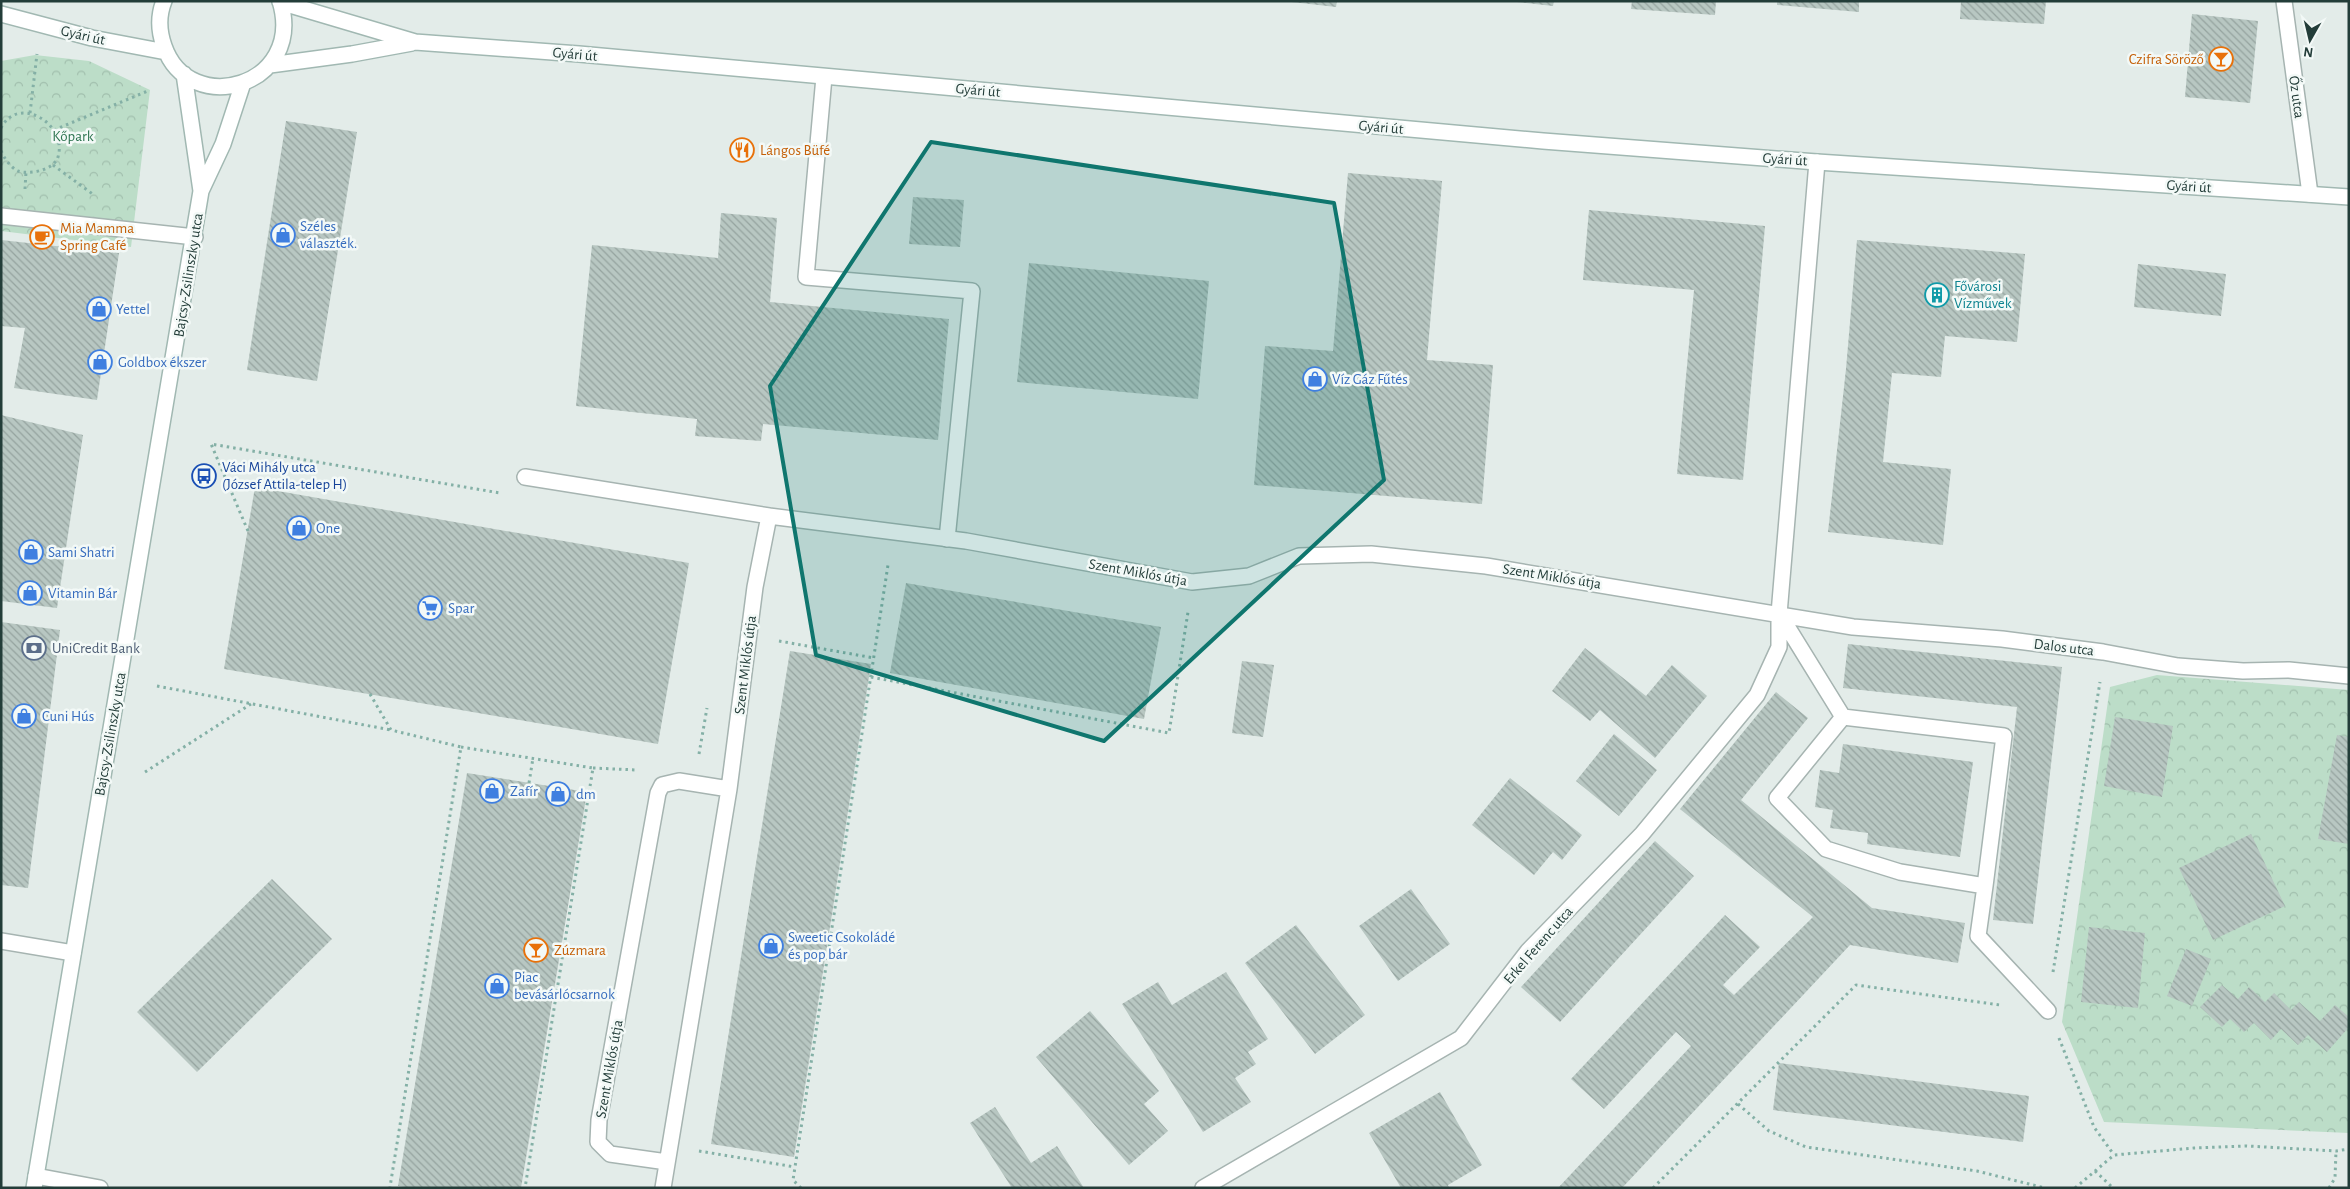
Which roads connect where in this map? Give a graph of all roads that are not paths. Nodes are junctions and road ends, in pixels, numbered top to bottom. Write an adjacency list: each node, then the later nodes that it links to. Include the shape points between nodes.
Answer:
1 (164, 1): 6 (street, via 160,36)
2 (2284, 1): 13 (street, Őz utca)
3 (280, 2): 5 (street, Gyári út); 7 (street, via 284,18 283,35 279,51)
4 (1, 14): 6 (street, Gyári út, via 92,38)
5 (415, 42): 7 (street, Gyári út); 9 (street, Gyári út)
6 (166, 52): 8 (street)
7 (270, 64): 10 (street, via 258,76)
8 (184, 74): 10 (street, via 202,84 223,87); 12 (street, Bajcsy-Zsilinszky utca)
9 (824, 78): 11 (street, Gyári út); 19 (street, via 806,277 972,291)
10 (243, 83): 12 (street, Bajcsy-Zsilinszky utca, via 222,144)
11 (1817, 162): 13 (street, Gyári út); 20 (street, Erkel Ferenc utca)
12 (201, 191): 16 (street, Bajcsy-Zsilinszky utca)
13 (2310, 194): 14 (street, Gyári út)
14 (2349, 197)
15 (1, 216): 16 (street)
16 (195, 237): 26 (street, Bajcsy-Zsilinszky utca)
17 (525, 477): 18 (street)
18 (769, 516): 19 (street, Szent Miklós útja); 23 (street, Szent Miklós útja, via 755,587)
19 (947, 539): 20 (street, Szent Miklós útja, via 1192,582 1249,576 1299,556 1370,554 1486,566)
20 (1779, 614): 21 (street, Dalos utca, via 1853,627 2002,639 2103,652 2178,666); 22 (street); 32 (street, Erkel Ferenc utca, via 1779,647 1757,695 1642,834 1528,951 1461,1038)
21 (2349, 676)
22 (1843, 717): 24 (street, via 2004,736); 24 (street, via 1777,798 1826,849 1900,872)
23 (729, 789): 28 (street, Szent Miklós útja); 28 (street, Szent Miklós útja, via 679,781 662,785 658,794 599,1120 598,1142 610,1154)
24 (1985, 886): 27 (street, via 1978,936)
25 (1, 941): 26 (street)
26 (73, 953): 29 (street, Bajcsy-Zsilinszky utca)
27 (2048, 1011)
28 (667, 1162): 31 (street, Szent Miklós útja)
29 (35, 1182): 30 (street)
30 (100, 1188)
31 (663, 1188)
32 (1203, 1188)

